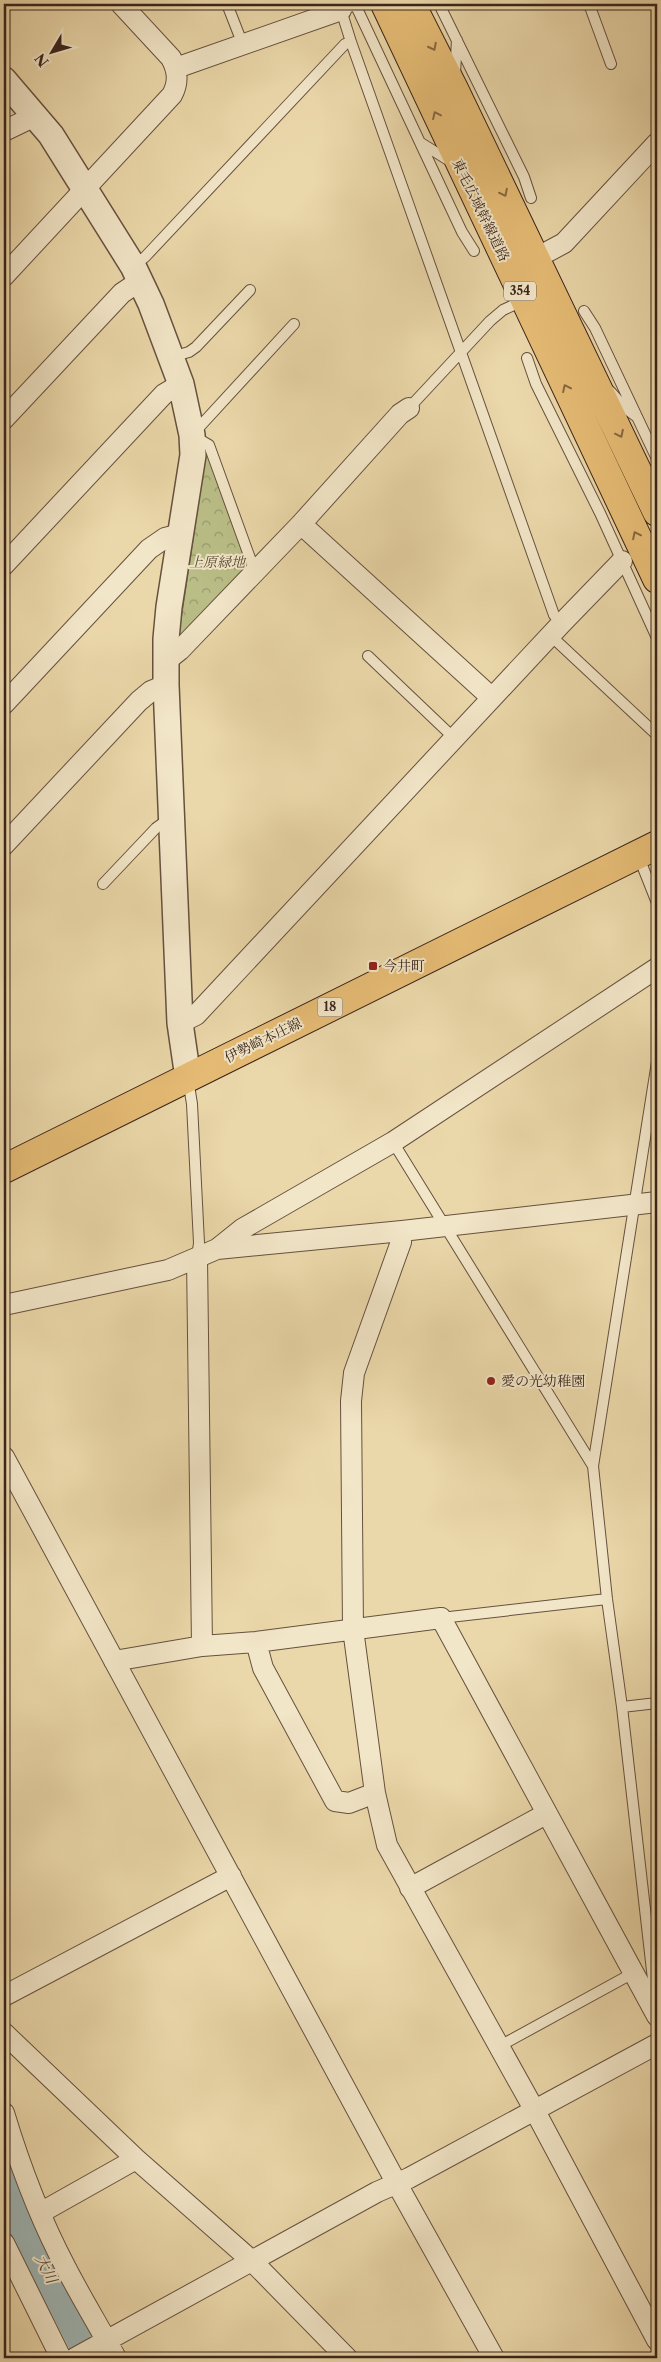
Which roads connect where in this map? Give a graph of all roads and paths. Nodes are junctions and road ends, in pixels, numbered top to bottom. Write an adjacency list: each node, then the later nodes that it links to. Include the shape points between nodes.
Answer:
1 (122, 4): 12 (street, via 171,58)
2 (227, 4): 10 (lane)
3 (385, 4): 19 (main road, 東毛広域幹線道路 / 354, one-way to 3)
4 (411, 4): 14 (main road, 東毛広域幹線道路 / 354, one-way to 14)
5 (439, 4): 8 (lane)
6 (589, 4): 11 (lane)
7 (350, 6): 9 (lane); 10 (street); 17 (lane)
8 (457, 39): 14 (lane); 21 (lane, via 524,177)
9 (351, 42): 24 (lane, via 345,44 145,257); 30 (lane)
10 (243, 45): 12 (street)
11 (611, 64)
12 (176, 68): 20 (street, via 177,85 172,95)
13 (4, 80): 15 (street)
14 (454, 89): 23 (main road, 東毛広域幹線道路 / 354, one-way to 23)
15 (35, 116): 16 (street); 20 (street, via 51,135)
16 (4, 131)
17 (421, 143): 19 (lane); 22 (lane)
18 (657, 143): 23 (street, via 564,243)
19 (460, 167): 27 (main road, 東毛広域幹線道路 / 354)
20 (84, 188): 24 (street); 25 (street)
21 (531, 198)
22 (474, 252)
23 (536, 258): 34 (main road, 東毛広域幹線道路 / 354)
24 (136, 274): 31 (street); 37 (street)
25 (4, 275)
26 (250, 290): 31 (lane, via 196,347)
27 (524, 299): 30 (lane, via 503,310); 40 (main road, 東毛広域幹線道路 / 354, one-way to 27)
28 (584, 311): 36 (lane)
29 (294, 324): 38 (lane)
30 (461, 352): 35 (lane); 49 (lane, via 554,615)
31 (171, 357): 33 (street)
32 (527, 358): 41 (lane, via 536,384)
33 (181, 384): 38 (street); 46 (street, via 164,394)
34 (596, 384): 36 (lane, via 613,393); 42 (main road, 東毛広域幹線道路 / 354, one-way to 42)
35 (409, 408): 43 (street)
36 (638, 418): 39 (lane)
37 (4, 419)
38 (192, 435): 44 (street, via 191,479); 47 (lane, via 209,445)
39 (657, 459)
40 (603, 483): 41 (lane); 48 (main road, 東毛広域幹線道路 / 354, one-way to 40)
41 (600, 512): 45 (lane)
42 (657, 512)
43 (301, 524): 47 (street); 54 (street)
44 (181, 534): 53 (street, via 169,607); 55 (street, via 165,538 149,549)
45 (622, 561): 49 (street); 50 (lane)
46 (4, 565)
47 (255, 572): 53 (street, via 180,650)
48 (657, 579)
49 (555, 629): 54 (street); 56 (lane)
50 (655, 630): 51 (lane)
51 (657, 638)
52 (368, 656): 57 (lane)
53 (166, 673): 58 (street); 59 (street)
54 (492, 698): 57 (street)
55 (4, 704)
56 (657, 734)
57 (454, 738): 64 (street, via 196,1015)
58 (171, 817): 61 (lane, via 156,828); 64 (street)
59 (4, 845)
60 (648, 850): 62 (lane); 66 (main road, 伊勢崎本庄線 / 18)
61 (103, 884)
62 (657, 903)
63 (657, 968): 67 (street)
64 (180, 1023): 66 (street)
65 (657, 1062): 70 (lane)
66 (188, 1078): 68 (main road, 伊勢崎本庄線 / 18); 74 (lane, via 193,1114)
67 (393, 1142): 71 (lane); 73 (street, via 242,1229)
68 (4, 1169)
69 (657, 1202): 70 (street)
70 (634, 1205): 71 (street); 77 (lane)
71 (446, 1226): 72 (street); 77 (lane)
72 (402, 1232): 73 (street); 80 (street, via 352,1387)
73 (217, 1249): 74 (street)
74 (197, 1258): 75 (street, via 168,1270); 82 (street)
75 (4, 1305)
76 (4, 1457): 83 (street)
77 (593, 1466): 78 (lane)
78 (607, 1599): 79 (lane); 85 (lane)
79 (441, 1618): 80 (street); 87 (street)
80 (354, 1629): 81 (street); 86 (street)
81 (256, 1642): 82 (street); 86 (street, via 263,1668 335,1802 349,1803)
82 (202, 1646): 83 (street)
83 (114, 1661): 88 (street)
84 (657, 1703): 85 (lane)
85 (622, 1707): 92 (lane)
86 (375, 1793): 89 (street, via 387,1845)
87 (546, 1814): 89 (street); 90 (street)
88 (231, 1876): 91 (street); 99 (street)
89 (410, 1888): 95 (street)
90 (635, 1972): 92 (street); 95 (lane)
91 (4, 1996)
92 (655, 2003)
93 (4, 2033): 98 (street)
94 (657, 2044): 96 (street)
95 (498, 2047): 96 (street)
96 (535, 2111): 99 (street); 103 (street)
97 (4, 2113): 100 (street)
98 (136, 2159): 100 (street); 102 (street)
99 (397, 2184): 102 (street); 109 (street)
100 (40, 2213): 104 (street)
101 (4, 2243): 105 (street)
102 (252, 2261): 104 (street); 108 (street)
103 (657, 2340)
104 (103, 2342): 106 (street); 107 (street)
105 (61, 2358)
106 (75, 2358)
107 (116, 2358)
108 (347, 2358)
109 (494, 2358)

